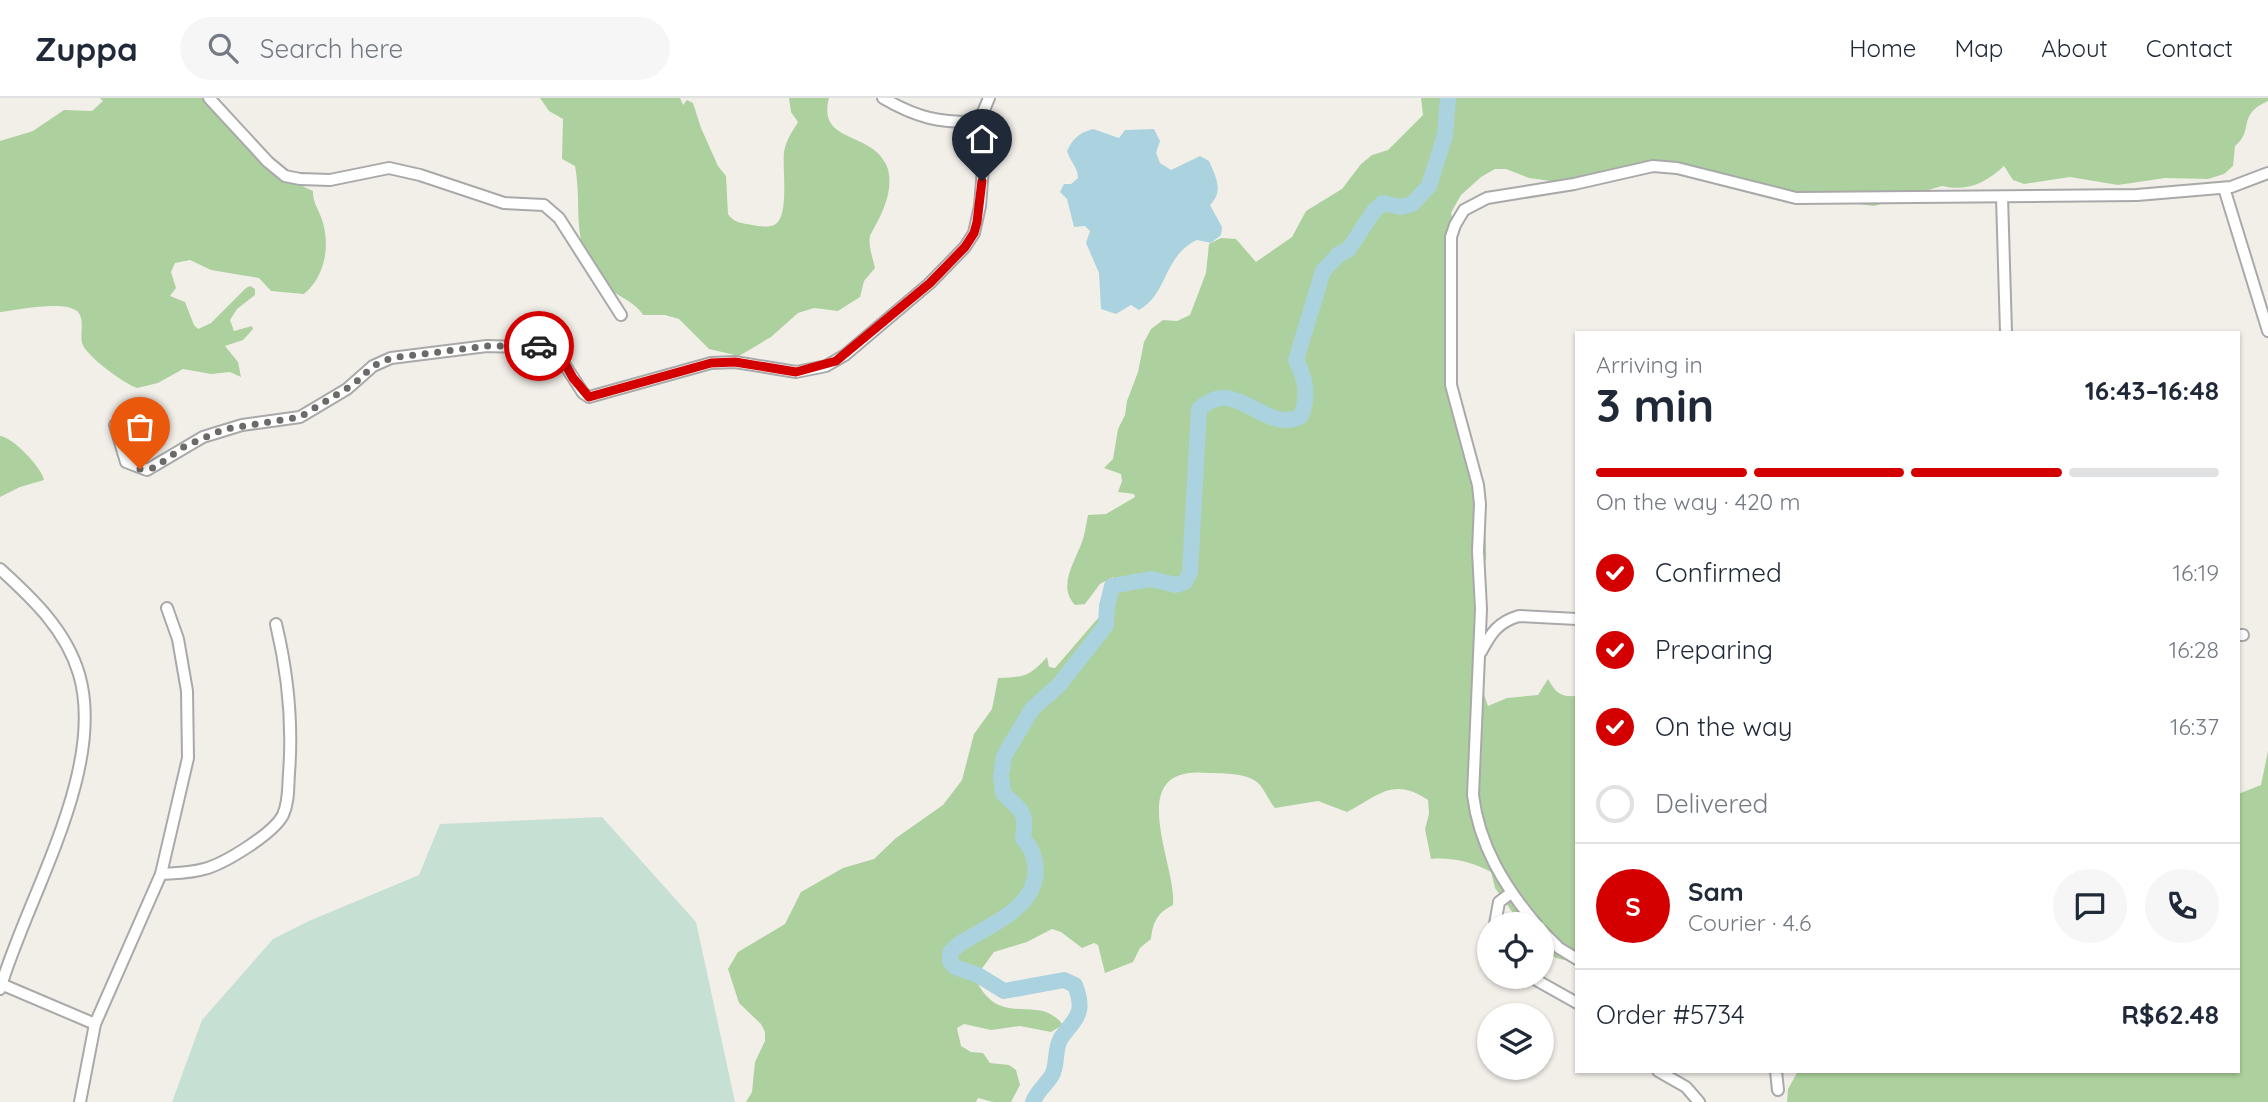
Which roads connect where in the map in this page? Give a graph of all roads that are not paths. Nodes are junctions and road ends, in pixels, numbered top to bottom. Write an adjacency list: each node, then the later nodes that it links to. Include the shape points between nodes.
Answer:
1 (209, 98): 8 (street, via 285,176 330,180 388,168 504,203 544,205 559,218)
2 (883, 98): 4 (street, via 928,118)
3 (989, 98): 4 (street)
4 (979, 122): 11 (street, via 984,156 974,233 930,283 826,366 787,372 735,362 711,363 589,397 554,348 487,346 401,356 373,366 354,384 300,417 242,425 203,437 147,470 126,462)
5 (2268, 173): 6 (street)
6 (2224, 188): 7 (street); 10 (street)
7 (2002, 197): 9 (street); 16 (street, via 1796,198 1664,166 1487,198 1464,210 1451,237 1450,363 1480,504)
8 (621, 315)
9 (2006, 331)
10 (2268, 331)
11 (115, 425)
12 (0, 569): 23 (street, via 50,619 64,641 79,674 86,725 60,831)
13 (167, 608): 17 (street, via 183,666 189,734 178,810)
14 (1575, 619): 16 (street, via 1510,619 1496,627)
15 (276, 624): 17 (street, via 289,684 290,714 288,799 282,815 265,836 211,867)
16 (1479, 657): 18 (street, via 1476,819)
17 (161, 873): 26 (street)
18 (1511, 893): 19 (street, via 1499,902); 20 (street)
19 (1497, 912)
20 (1526, 912)
21 (1554, 943): 22 (street)
22 (1575, 958)
23 (1, 986): 26 (street)
24 (1552, 989): 25 (street)
25 (1575, 1002)
26 (95, 1024): 30 (street)
27 (1662, 1073): 31 (street, via 1686,1087)
28 (1776, 1073): 29 (street)
29 (1778, 1090)
30 (80, 1102)
31 (1699, 1102)

